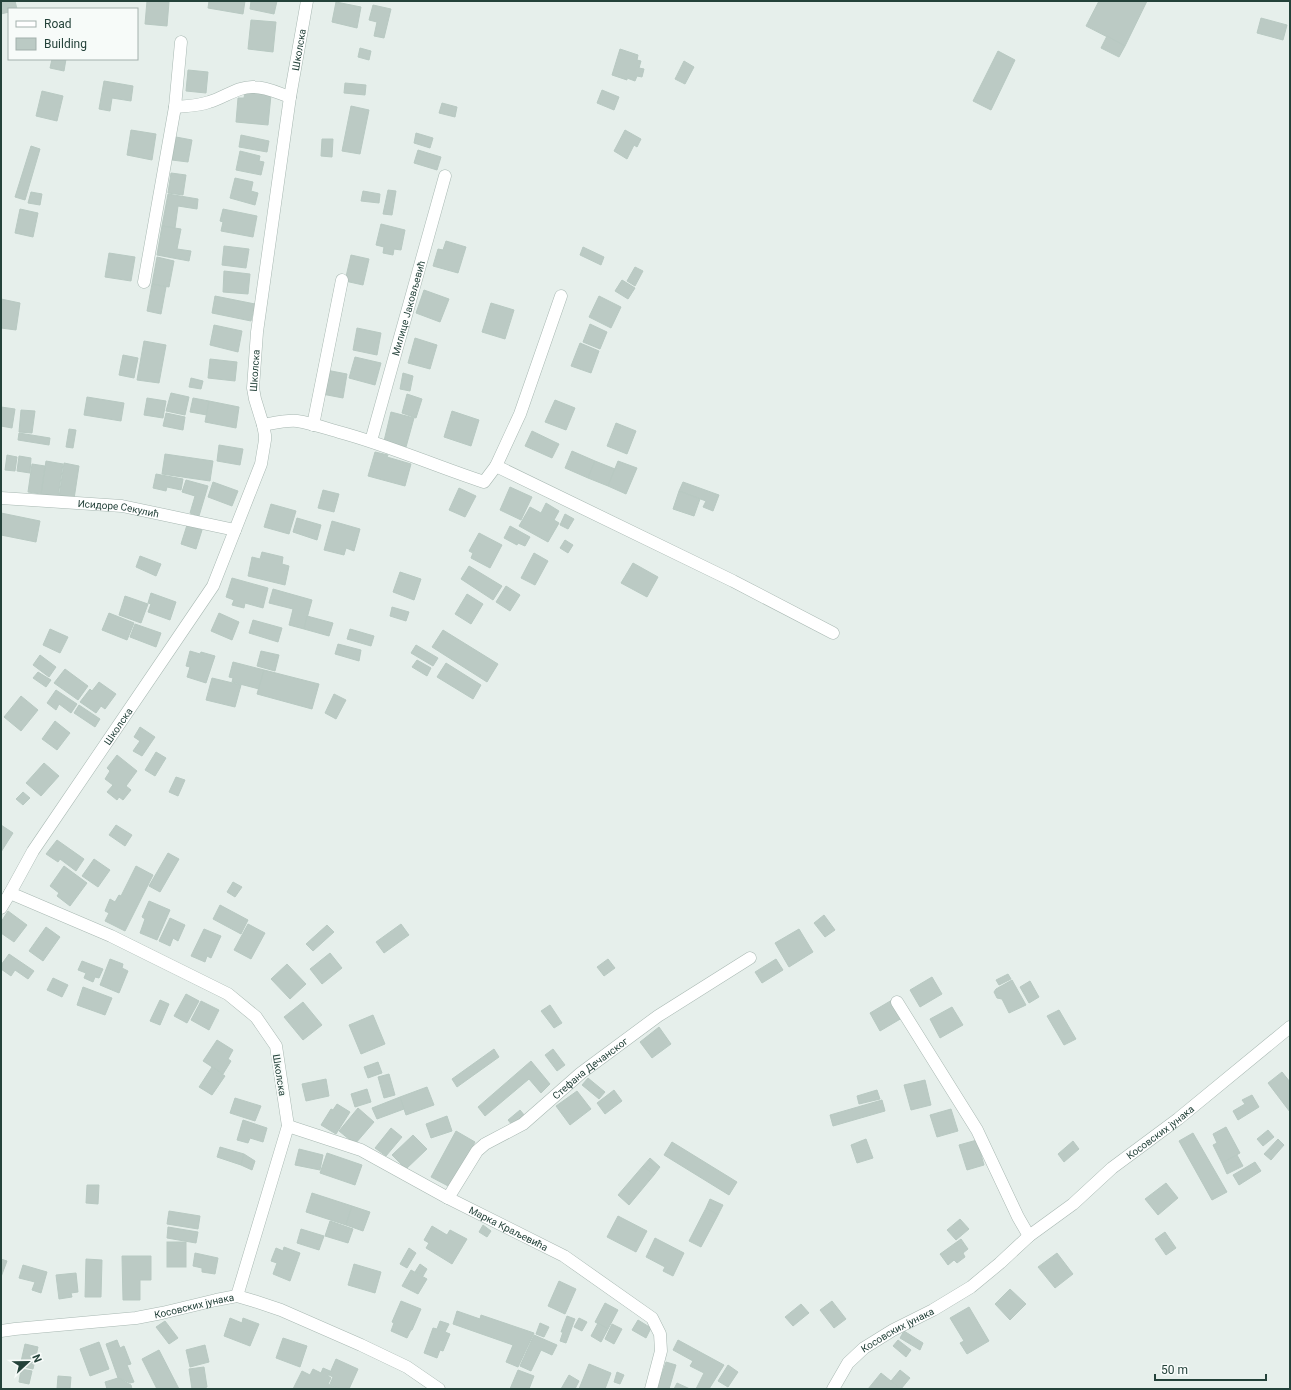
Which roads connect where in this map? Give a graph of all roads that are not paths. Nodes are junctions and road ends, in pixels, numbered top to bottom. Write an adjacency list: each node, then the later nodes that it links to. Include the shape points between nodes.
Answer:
1 (307, 1): 3 (street, Школска)
2 (181, 42): 4 (street)
3 (290, 97): 4 (street, via 254,87 244,88 209,102); 9 (street, Школска, via 258,332 253,388)
4 (175, 107): 7 (street)
5 (445, 176): 11 (street, Милице Јаковљевић)
6 (342, 280): 10 (street)
7 (144, 282)
8 (561, 296): 12 (street, via 520,414)
9 (264, 425): 10 (street, via 296,421); 14 (street, Школска, via 265,440 261,464)
10 (313, 425): 11 (street)
11 (371, 441): 12 (street, via 484,482)
12 (496, 466): 15 (street, via 733,581)
13 (1, 498): 14 (street, Исидоре Секулић, via 122,506)
14 (235, 530): 16 (street, Школска, via 212,586 34,851)
15 (833, 633)
16 (10, 893): 17 (street); 21 (street, Школска, via 111,936 228,994 256,1017 276,1046)
17 (1, 908)
18 (750, 958): 22 (street, Стефана Дечанског, via 658,1016 580,1072 522,1124 484,1144)
19 (897, 1002): 23 (street, via 977,1130)
20 (1290, 1027): 23 (street, Косовских јунака)
21 (288, 1126): 22 (street, Марка Краљевића, via 361,1150); 24 (street, Школска)
22 (448, 1198): 27 (street, Марка Краљевића, via 564,1256 652,1318 660,1334 661,1351)
23 (1029, 1236): 28 (street, Косовских јунака, via 971,1287 864,1348 848,1363)
24 (237, 1296): 25 (street, Косовских јунака, via 136,1318); 26 (street, Косовских јунака, via 281,1310 361,1345 406,1367)
25 (1, 1331)
26 (439, 1389)
27 (651, 1389)
28 (834, 1389)

